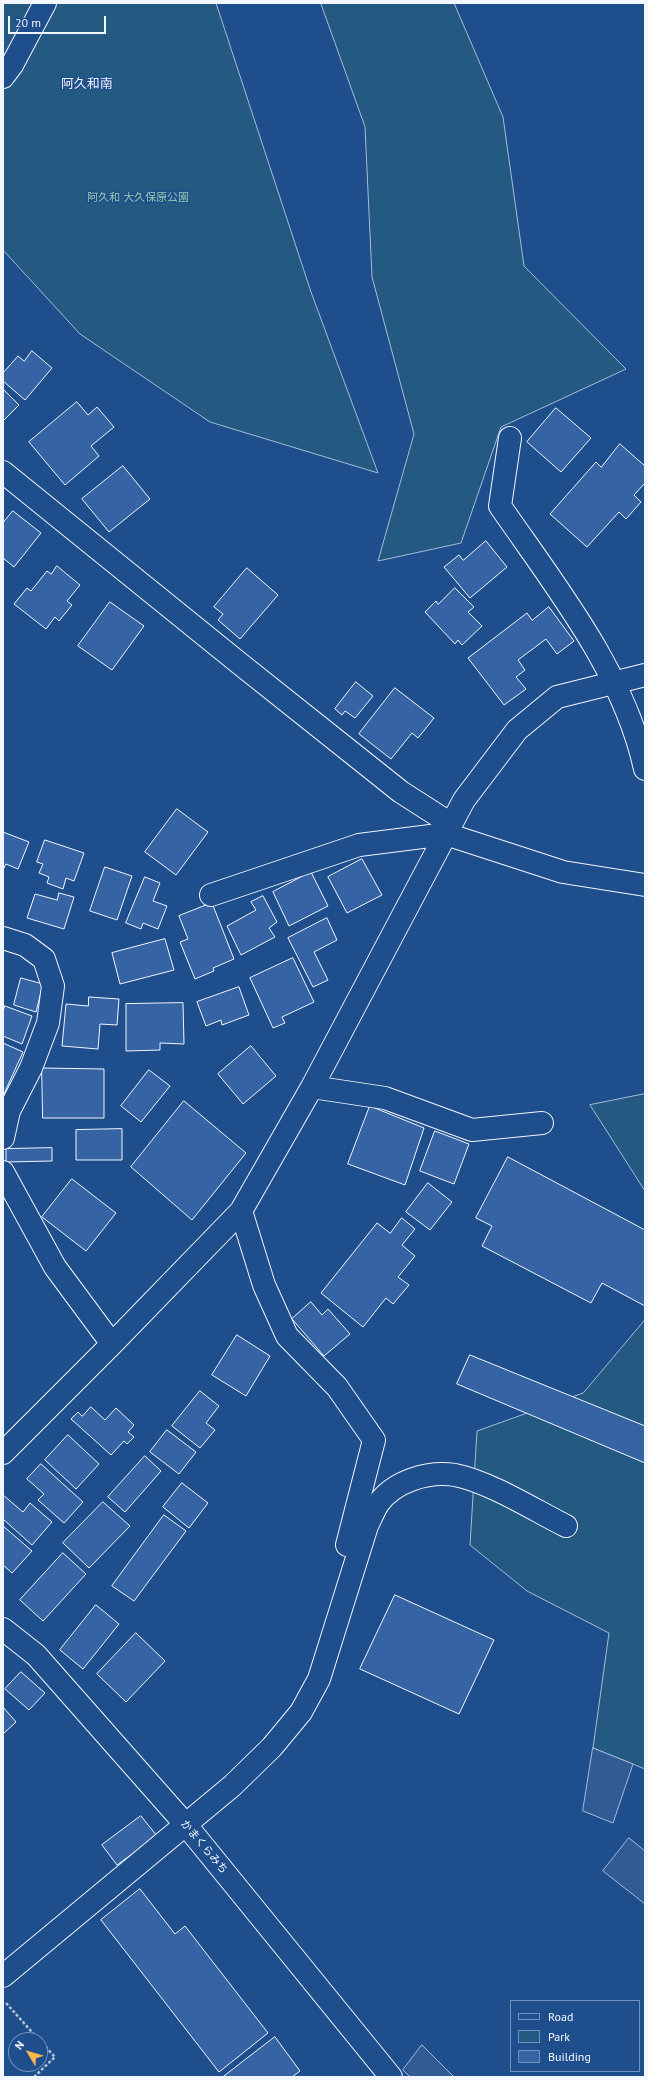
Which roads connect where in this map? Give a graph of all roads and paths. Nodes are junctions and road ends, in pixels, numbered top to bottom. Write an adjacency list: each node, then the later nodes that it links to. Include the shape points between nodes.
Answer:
1 (45, 3): 2 (street)
2 (3, 77)
3 (510, 438): 6 (street, via 500,506 563,598)
4 (3, 472): 8 (street)
5 (645, 675): 6 (street)
6 (615, 682): 7 (street, via 640,747); 8 (street, via 557,697 517,730 464,800)
7 (645, 769)
8 (448, 829): 9 (street, via 563,872); 10 (street, via 359,846); 12 (street)
9 (645, 885)
10 (211, 895)
11 (3, 938): 14 (street, via 25,945 44,959 53,986 48,1023 31,1068 9,1111)
12 (312, 1087): 13 (street, via 385,1098 472,1130); 16 (street)
13 (542, 1122)
14 (3, 1138)
15 (3, 1172): 17 (street, via 55,1267)
16 (240, 1211): 17 (street); 20 (street, via 264,1285 287,1336 337,1387 374,1440 339,1578)
17 (112, 1344): 18 (street)
18 (3, 1454)
19 (566, 1526): 20 (street, via 486,1486 454,1475 422,1476 399,1484 378,1503 367,1526)
20 (350, 1581): 22 (street, via 319,1679 301,1712 272,1747 237,1782)
21 (3, 1629): 22 (street, かまくらみち, via 36,1655)
22 (186, 1825): 23 (street); 28 (street, かまくらみち)
23 (3, 1976)
24 (3, 2000): 25 (path)
25 (33, 2032)
26 (48, 2049): 27 (path, via 55,2057)
27 (48, 2064)
28 (391, 2077)

